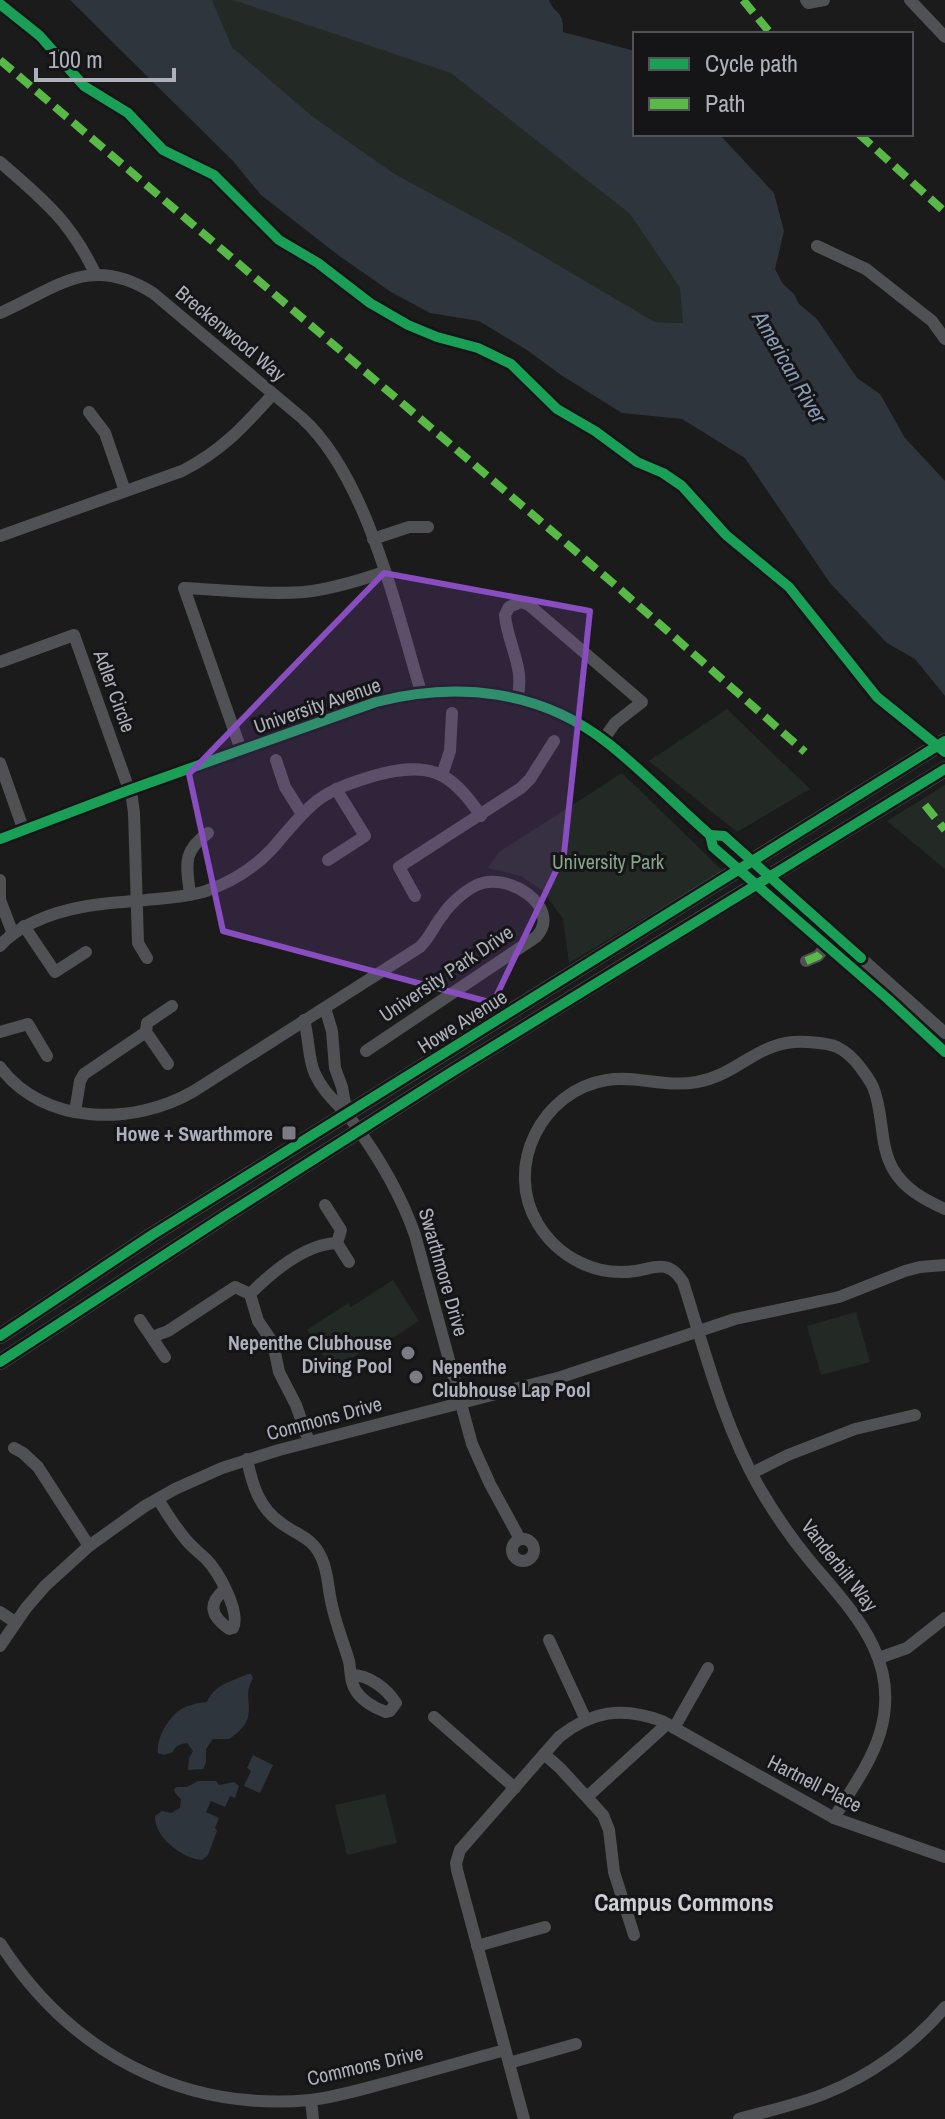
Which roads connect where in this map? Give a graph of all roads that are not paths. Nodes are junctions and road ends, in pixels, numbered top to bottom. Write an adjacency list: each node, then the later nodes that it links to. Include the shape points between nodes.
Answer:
1 (806, 0): 2 (street)
2 (824, 0)
3 (910, 0): 4 (street)
4 (945, 37)
5 (0, 162): 7 (street, via 61,218)
6 (817, 246): 9 (street, via 866,269 932,321)
7 (96, 275): 8 (street, Breckenwood Way, via 58,283); 10 (street, Breckenwood Way, via 117,277 153,293)
8 (0, 313)
9 (945, 339)
10 (273, 394): 12 (street, via 216,452 182,471); 15 (street, Breckenwood Way, via 310,426 339,463)
11 (89, 412): 12 (street, via 105,433)
12 (125, 491): 14 (street)
13 (428, 527): 15 (street, via 409,527)
14 (0, 536)
15 (373, 539): 16 (street, Breckenwood Way)
16 (384, 572): 18 (street, Breckenwood Way); 24 (street, via 303,592 184,588)
17 (0, 662): 30 (street, Adler Circle, via 74,635)
18 (421, 692): 19 (street, University Avenue, via 473,691); 24 (street, University Avenue, via 376,702)
19 (517, 698): 21 (street, University Avenue); 21 (street, via 520,673 505,615 521,602 642,702)
20 (452, 713): 28 (street, via 450,751)
21 (603, 740): 35 (street, University Avenue)
22 (554, 741): 32 (street, via 530,779)
23 (945, 741): 61 (main road, Howe Avenue, bridge)
24 (241, 750): 30 (street, University Avenue)
25 (276, 760): 31 (street)
26 (0, 763): 33 (street)
27 (945, 769): 62 (main road, Howe Avenue, bridge)
28 (442, 775): 29 (street, via 403,769); 32 (street, via 459,787)
29 (336, 789): 31 (street); 37 (street, via 365,836)
30 (129, 790): 33 (street, University Avenue); 41 (street)
31 (302, 814): 39 (street, via 255,865)
32 (481, 816): 40 (street, via 399,867)
33 (24, 831): 36 (street, University Avenue)
34 (208, 833): 39 (street, via 189,852)
35 (710, 835): 45 (street, University Avenue, via 713,847); 54 (street, University Avenue, via 724,836)
36 (0, 839)
37 (328, 860)
38 (0, 880): 43 (street, via 0,900)
39 (190, 895): 41 (street)
40 (415, 896)
41 (136, 901): 42 (street, via 74,907); 47 (street, via 138,943)
42 (24, 926): 43 (street); 46 (street, via 55,972)
43 (13, 934): 44 (street)
44 (0, 946)
45 (826, 946): 48 (street); 56 (street, University Avenue)
46 (86, 952)
47 (147, 958)
48 (806, 961)
49 (172, 1006): 53 (street, via 147,1023)
50 (325, 1008): 51 (street, University Park Drive); 55 (street, University Park Drive, via 420,947 443,914 474,886 510,883 538,904 544,919 536,937); 61 (street)
51 (304, 1020): 60 (street, University Park Drive, via 164,1106 123,1114); 61 (street, via 313,1071 329,1098)
52 (0, 1032): 57 (street, via 28,1024)
53 (146, 1032): 58 (street); 60 (street, via 84,1074)
54 (945, 1033)
55 (366, 1051)
56 (945, 1052)
57 (47, 1056)
58 (168, 1064)
59 (0, 1067): 60 (street, University Park Drive, via 34,1098)
60 (75, 1112)
61 (347, 1114): 62 (street, Swarthmore Drive); 71 (main road, Howe Avenue)
62 (360, 1131): 74 (main road, Howe Avenue); 75 (street, Swarthmore Drive, via 408,1213)
63 (325, 1205): 65 (street, via 341,1230)
64 (945, 1209): 70 (street, Vanderbilt Way, via 915,1193 893,1169 873,1087 853,1059 833,1046 777,1044 697,1082 665,1085 619,1079 575,1090 549,1112 528,1150 525,1180 537,1222 558,1248 585,1265 623,1272 660,1266 676,1273)
65 (337, 1243): 66 (street); 68 (street, via 320,1243)
66 (349, 1262)
67 (945, 1265): 70 (street, Commons Drive, via 920,1267 839,1297)
68 (250, 1294): 72 (street, via 235,1287); 77 (street)
69 (140, 1320): 72 (street)
70 (699, 1330): 75 (street, Commons Drive, via 603,1365); 80 (street, Vanderbilt Way, via 725,1412)
71 (0, 1336)
72 (152, 1337): 73 (street)
73 (165, 1357)
74 (0, 1362)
75 (460, 1403): 77 (street, Commons Drive); 82 (street, Swarthmore Drive, via 480,1465)
76 (915, 1415): 80 (street, via 855,1429)
77 (309, 1442): 79 (street, Commons Drive)
78 (14, 1448): 83 (street, via 38,1467)
79 (247, 1459): 81 (street, Commons Drive); 92 (street, via 259,1499 280,1523 314,1544 324,1562)
80 (752, 1473): 90 (street, Vanderbilt Way, via 788,1533 855,1614)
81 (158, 1499): 83 (street, Commons Drive); 84 (street)
82 (520, 1539)
83 (89, 1546): 87 (street, Commons Drive)
84 (225, 1589)
85 (0, 1612): 87 (street)
86 (945, 1618): 90 (street, via 907,1648)
87 (15, 1622): 89 (street, Commons Drive)
88 (549, 1640): 94 (street)
89 (0, 1646)
90 (879, 1658): 99 (street, Vanderbilt Way, via 885,1685 881,1729)
91 (708, 1668): 95 (street)
92 (351, 1675)
93 (434, 1717): 97 (street)
94 (586, 1720): 95 (street, Hartnell Place, via 631,1712); 96 (street, Hartnell Place)
95 (670, 1726): 98 (street); 99 (street, Hartnell Place)
96 (544, 1754): 97 (street, Hartnell Place); 98 (street)
97 (515, 1788): 104 (street, Hartnell Place, via 457,1855)
98 (587, 1797): 102 (street, via 609,1830 614,1872)
99 (834, 1818): 100 (street, Hartnell Place)
100 (945, 1857)
101 (545, 1927): 104 (street)
102 (634, 1935)
103 (0, 1943): 108 (street, Commons Drive, via 55,2012 89,2041 137,2069 178,2086 233,2098)
104 (477, 1946): 107 (street, Hartnell Place)
105 (945, 2007): 111 (street, via 910,2042 865,2074 816,2097)
106 (576, 2044): 107 (street, Commons Drive)
107 (507, 2056): 108 (street, Commons Drive); 110 (street, Hartnell Place)
108 (311, 2100): 109 (street)
109 (313, 2119)
110 (524, 2119)
111 (739, 2119)

